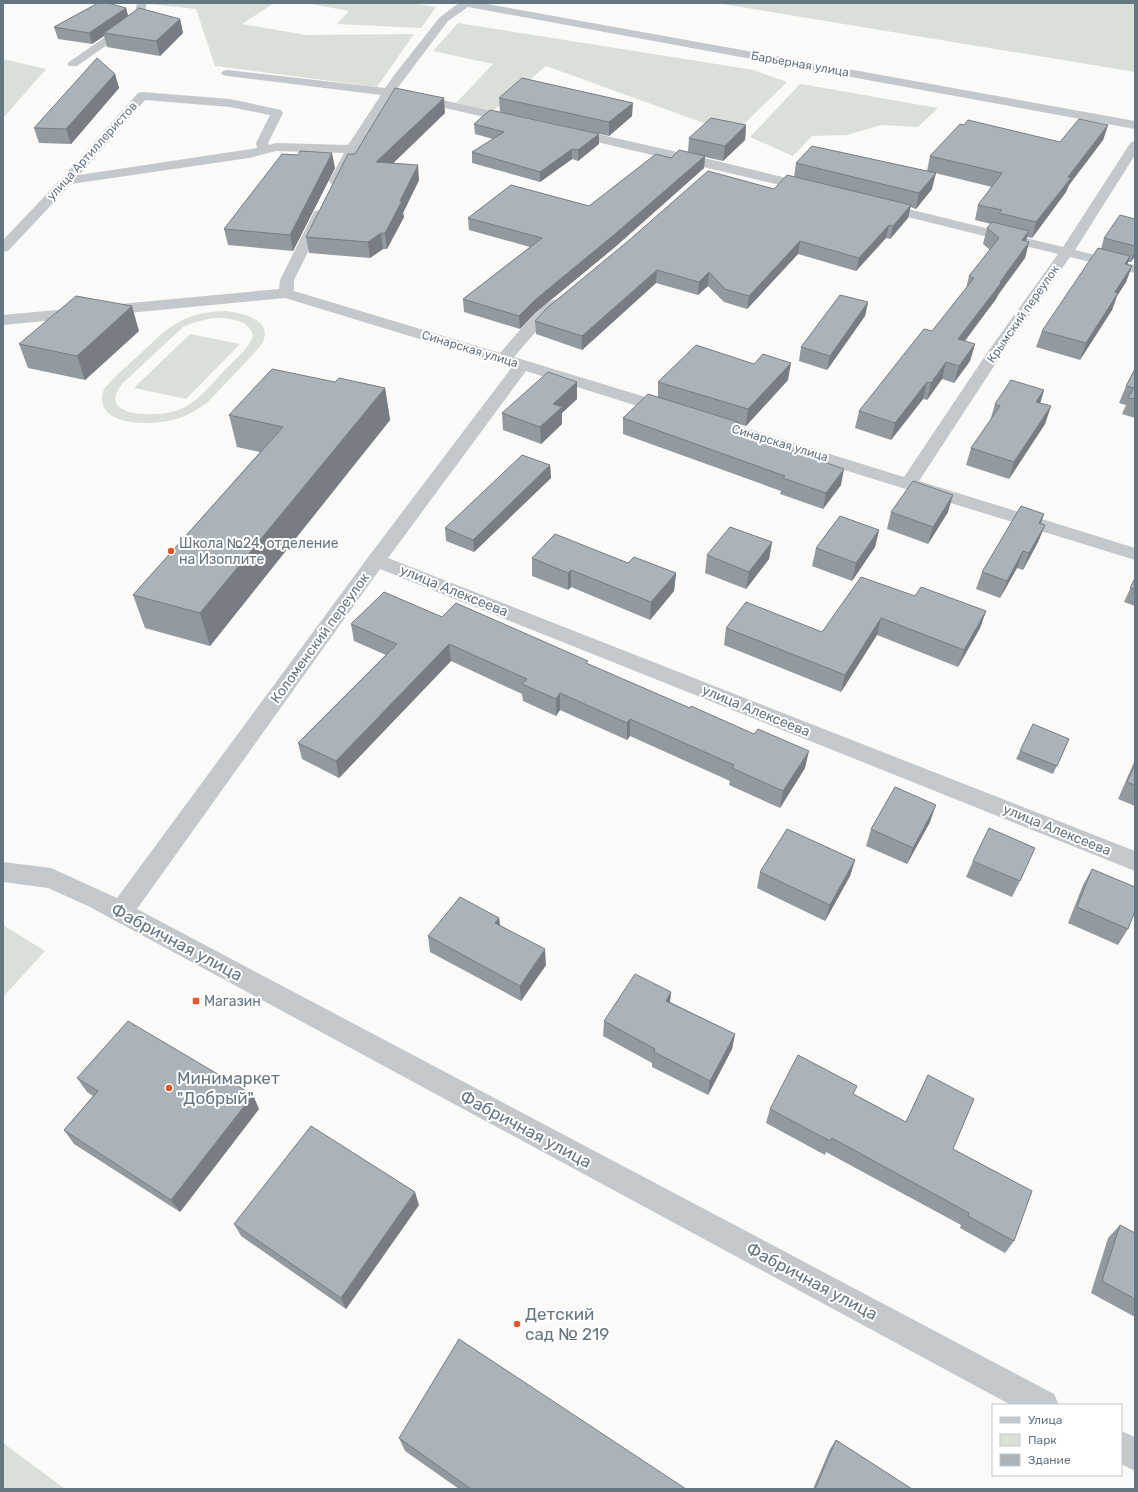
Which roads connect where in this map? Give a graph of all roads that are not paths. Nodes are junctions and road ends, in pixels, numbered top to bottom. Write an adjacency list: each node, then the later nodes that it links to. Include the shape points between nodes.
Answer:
1 (142, 3): 3 (street, via 139,18)
2 (466, 3): 5 (street, via 444,19); 7 (street, Барьерная улица)
3 (73, 64)
4 (227, 73): 5 (street)
5 (388, 92): 6 (street); 10 (street)
6 (526, 122)
7 (1135, 125)
8 (557, 129): 12 (street)
9 (1135, 144): 20 (street, Крымский переулок)
10 (352, 149): 11 (street, via 276,147); 15 (street)
11 (264, 150): 14 (street); 14 (street, улица Артиллеристов, via 262,143 277,113 230,103 142,96)
12 (717, 165): 13 (street); 16 (street)
13 (705, 175)
14 (67, 181): 19 (street, улица Артиллеристов)
15 (332, 190)
16 (823, 192)
17 (869, 203): 20 (street)
18 (325, 204): 22 (street, via 287,280)
19 (3, 248)
20 (1066, 252): 21 (street); 26 (street, Крымский переулок)
21 (1135, 269)
22 (286, 293): 24 (street); 25 (street, Синарская улица)
23 (569, 293): 25 (street, Коломенский переулок, via 541,317)
24 (3, 320)
25 (513, 362): 26 (street, Синарская улица); 28 (street, Коломенский переулок)
26 (909, 483): 27 (street, Синарская улица)
27 (1135, 554)
28 (376, 560): 29 (street, улица Алексеева); 31 (street, Коломенский переулок)
29 (1135, 861)
30 (3, 872): 31 (street, Фабричная улица, via 51,878)
31 (121, 912): 32 (street, Фабричная улица)
32 (1041, 1404)
33 (1122, 1448): 34 (street)
34 (1135, 1454)

